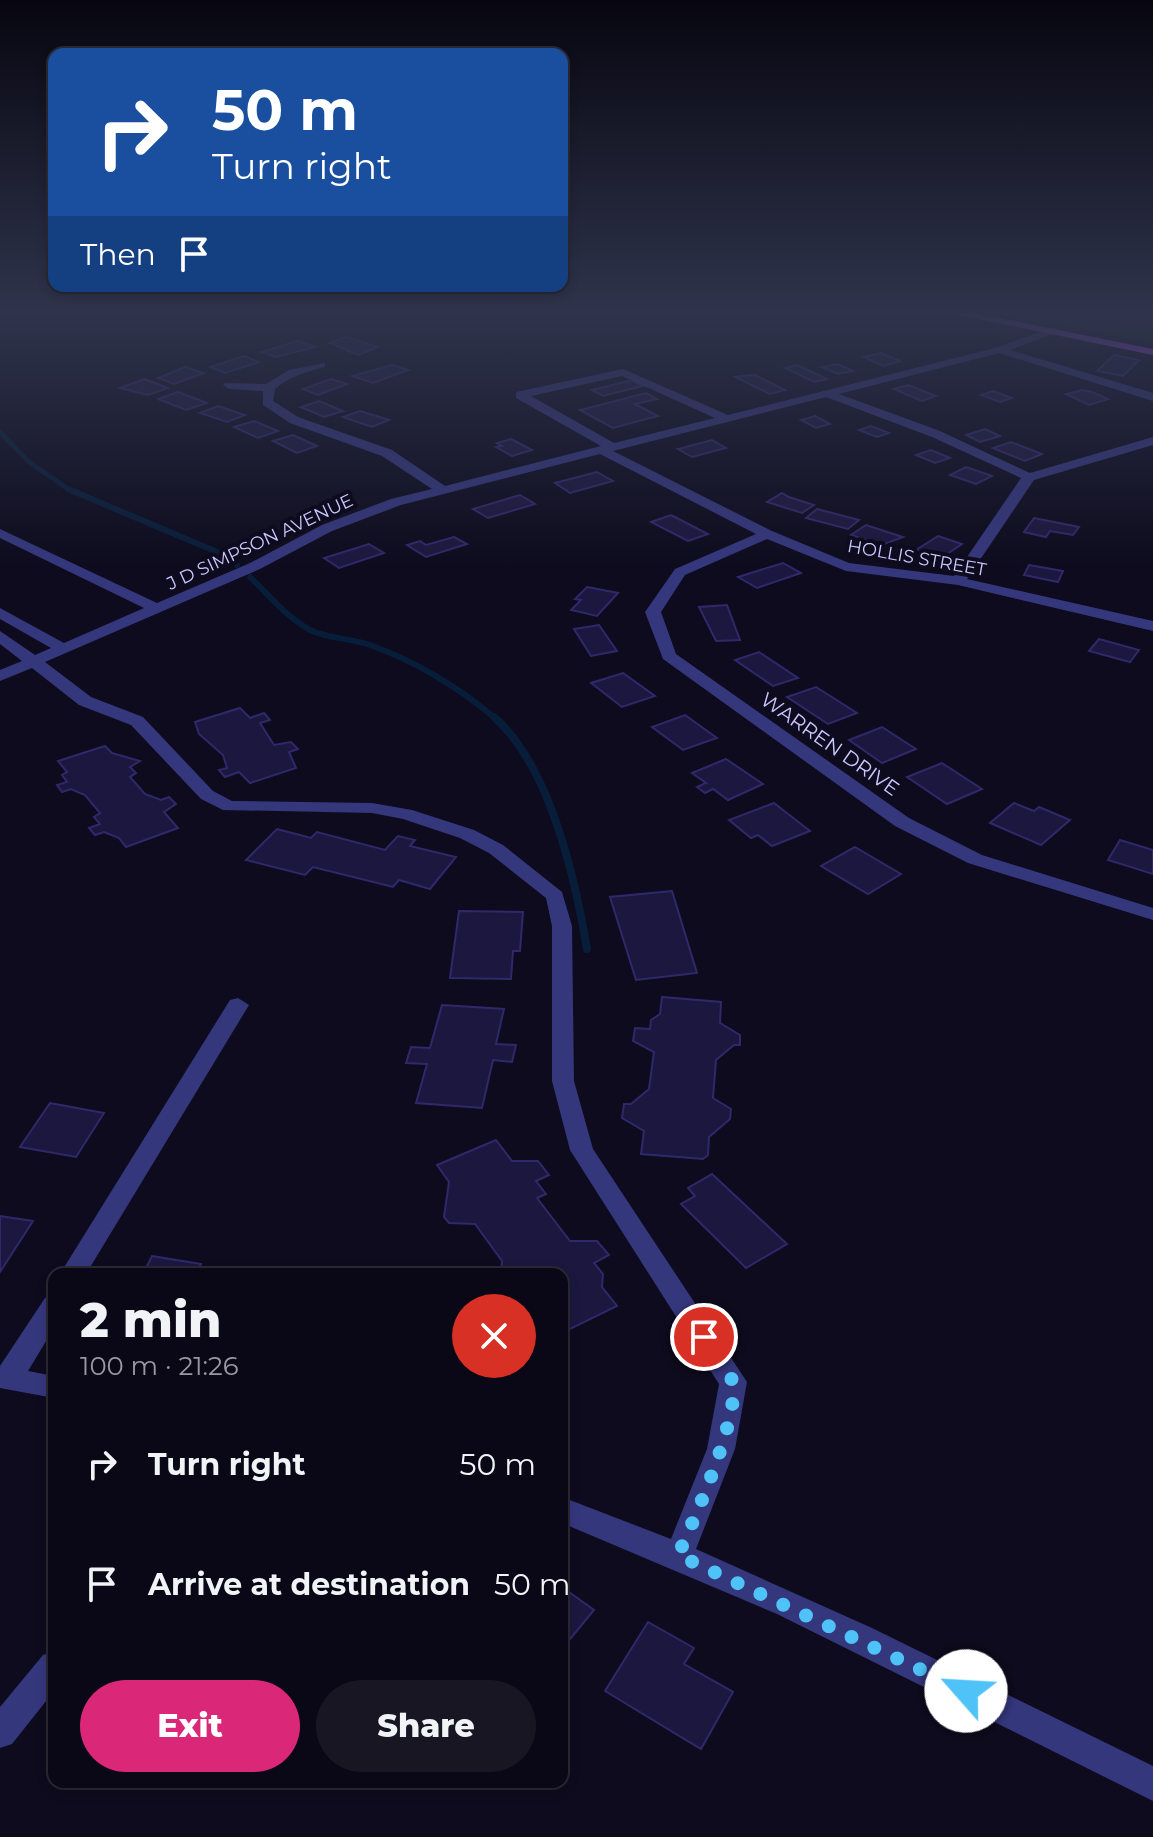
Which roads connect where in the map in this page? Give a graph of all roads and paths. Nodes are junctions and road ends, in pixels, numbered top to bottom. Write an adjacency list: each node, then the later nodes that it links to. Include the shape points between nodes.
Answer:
1 (268, 396): 10 (street, via 267,402 277,410 387,453)
2 (521, 396): 8 (street, HOLLIS STREET)
3 (676, 396): 6 (street, HOLLIS STREET)
4 (822, 396): 6 (street, J D SIMPSON AVENUE)
5 (834, 396): 9 (street)
6 (728, 419): 8 (street, J D SIMPSON AVENUE)
7 (1153, 441): 9 (street)
8 (606, 449): 10 (street, J D SIMPSON AVENUE); 12 (street, HOLLIS STREET)
9 (1029, 477): 13 (street)
10 (442, 490): 14 (street, J D SIMPSON AVENUE, via 327,528)
11 (0, 533): 14 (street)
12 (767, 534): 13 (street, HOLLIS STREET, via 846,567); 21 (street, WARREN DRIVE, via 680,572 653,612 669,656 902,822 975,859)
13 (958, 581): 16 (street, HOLLIS STREET)
14 (157, 609): 18 (street, J D SIMPSON AVENUE)
15 (0, 613): 18 (street)
16 (1153, 626)
17 (0, 636): 19 (street)
18 (63, 649): 19 (street, J D SIMPSON AVENUE)
19 (32, 663): 20 (street, J D SIMPSON AVENUE); 28 (street, via 85,701 137,721 207,795 229,806 372,808 406,814 496,849 555,896 562,926 563,1081 582,1150 733,1382 732,1406 699,1511)
20 (0, 676)
21 (1153, 914)
22 (238, 1005): 23 (street)
23 (77, 1268)
24 (48, 1314): 25 (street)
25 (4, 1378): 26 (street)
26 (48, 1386)
27 (568, 1512): 28 (street)
28 (678, 1555): 31 (street)
29 (48, 1673): 30 (street)
30 (0, 1732)
31 (1153, 1784)

